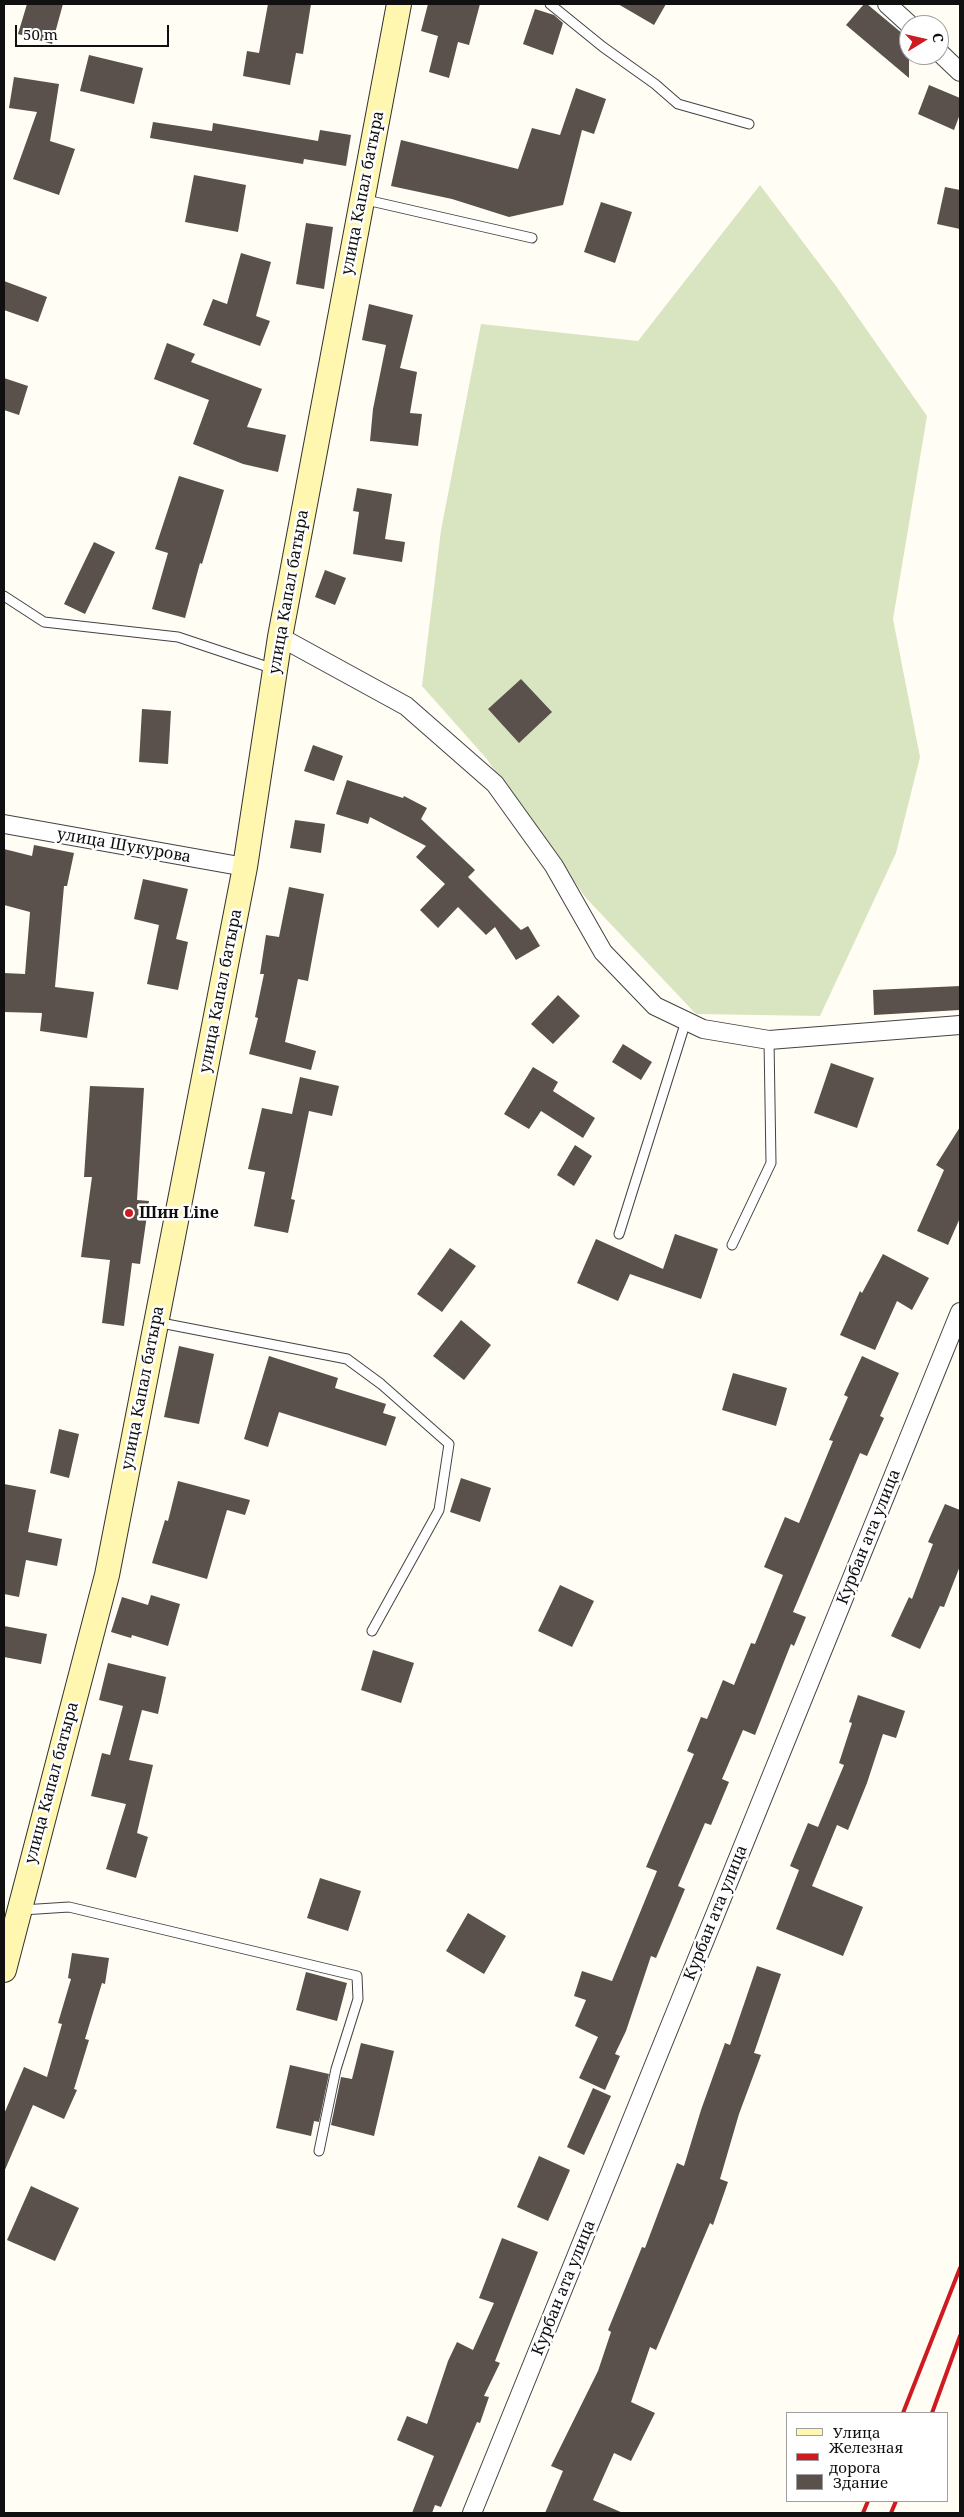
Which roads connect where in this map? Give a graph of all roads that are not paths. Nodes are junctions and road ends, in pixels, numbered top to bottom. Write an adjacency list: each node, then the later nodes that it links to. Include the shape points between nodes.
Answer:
1 (399, 4): 8 (main road, улица Капал батыра)
2 (550, 4): 7 (lane, via 678,104)
3 (887, 4): 4 (street)
4 (899, 15)
5 (949, 62): 6 (street)
6 (960, 72)
7 (749, 124)
8 (362, 199): 9 (lane); 11 (main road, улица Капал батыра)
9 (532, 238)
10 (4, 596): 12 (lane, via 44,622 178,637)
11 (280, 637): 12 (main road, улица Капал батыра); 15 (street, via 406,706 495,784 554,866 602,952 655,1006)
12 (275, 669): 14 (main road, улица Капал батыра)
13 (4, 824): 14 (street, улица Шукурова)
14 (245, 867): 21 (main road, улица Капал батыра)
15 (686, 1021): 17 (street, via 703,1029); 18 (lane)
16 (960, 1025): 17 (street)
17 (769, 1040): 19 (lane, via 771,1163)
18 (619, 1234)
19 (732, 1245)
20 (960, 1312): 26 (street, Курбан ата улица)
21 (156, 1322): 22 (lane, via 347,1359 381,1384 449,1444 439,1510); 23 (main road, улица Капал батыра, via 107,1575)
22 (372, 1631)
23 (19, 1910): 24 (main road, улица Капал батыра); 25 (lane, via 69,1906 357,1976 358,1999 336,2069)
24 (4, 1970)
25 (319, 2151)
26 (472, 2513)

